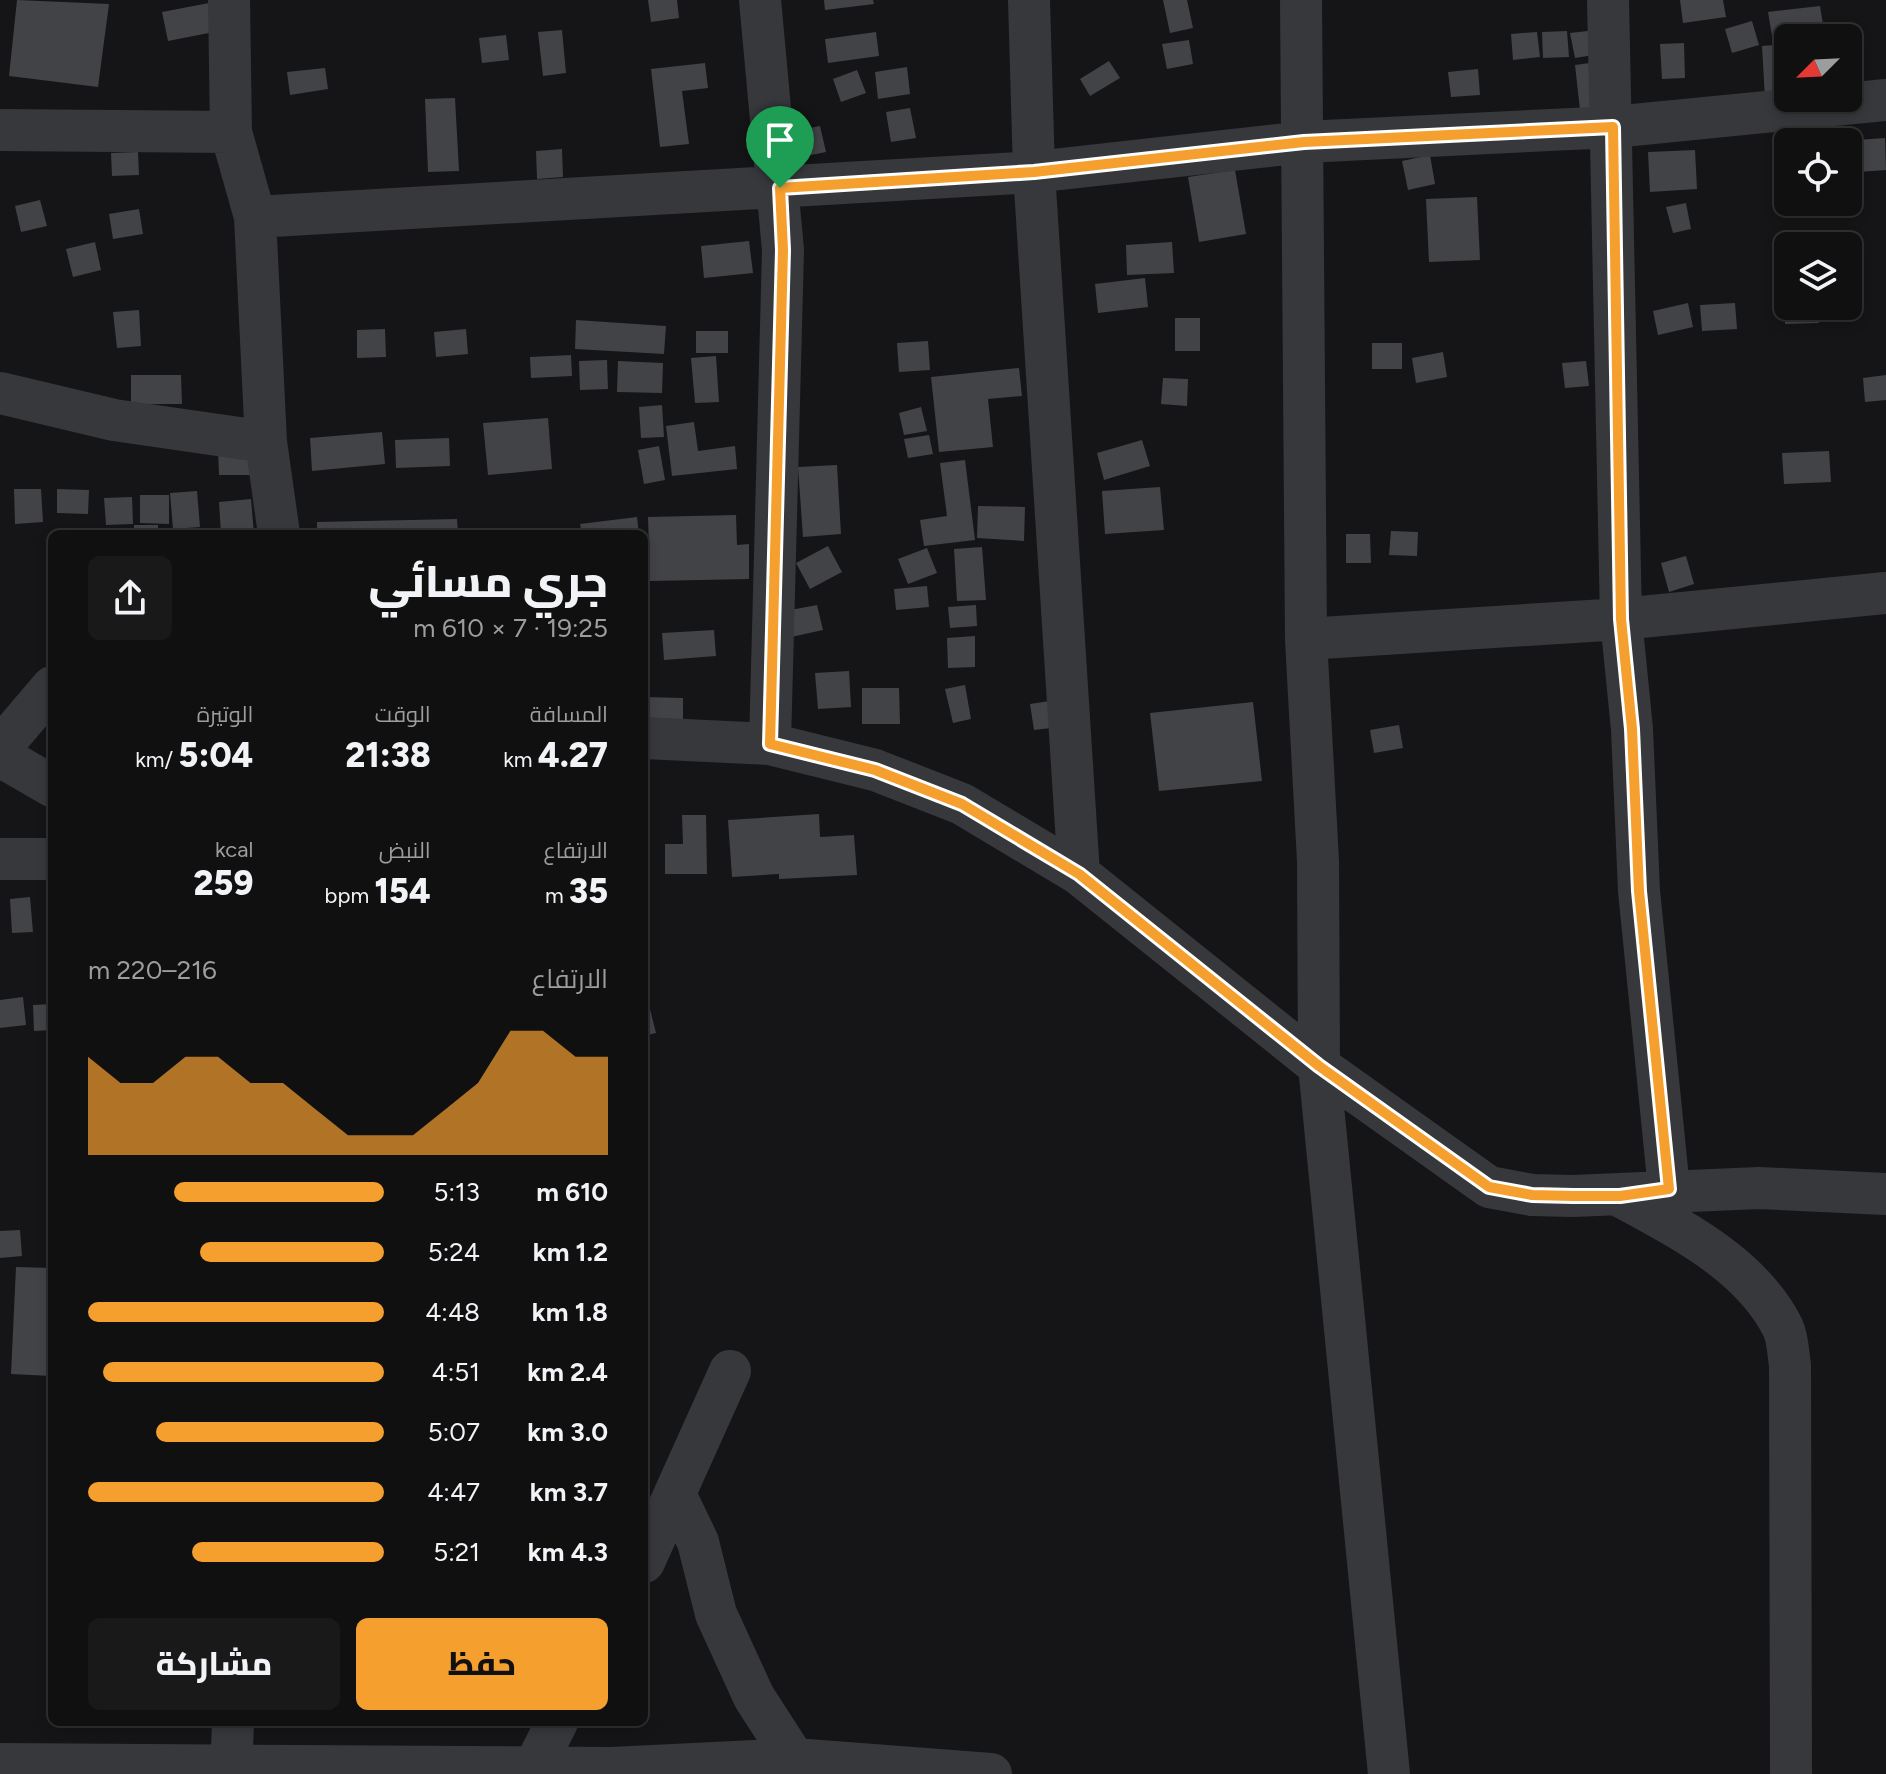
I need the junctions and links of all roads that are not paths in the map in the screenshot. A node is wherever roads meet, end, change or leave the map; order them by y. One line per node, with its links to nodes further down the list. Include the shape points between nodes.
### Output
1 (229, 0): 9 (street)
2 (760, 0): 12 (street)
3 (1029, 0): 11 (street)
4 (1301, 0): 10 (street)
5 (1608, 0): 7 (street)
6 (1886, 100): 7 (street)
7 (1613, 127): 10 (street); 18 (street)
8 (0, 130): 9 (street)
9 (231, 132): 13 (street)
10 (1304, 142): 11 (street); 19 (street)
11 (1034, 172): 12 (street); 28 (street)
12 (780, 188): 13 (street); 22 (street, via 783,266)
13 (255, 217): 15 (street)
14 (0, 393): 15 (street, via 114,420)
15 (266, 442): 16 (street)
16 (278, 530)
17 (1886, 593): 18 (street)
18 (1621, 619): 19 (street); 30 (street, via 1639,891)
19 (1306, 639): 29 (street, via 1318,861)
20 (48, 692): 23 (street)
21 (648, 738): 22 (street)
22 (770, 744): 28 (street, via 875,770 962,804)
23 (0, 748)
24 (0, 756): 25 (street)
25 (48, 784)
26 (0, 859): 27 (street)
27 (48, 859)
28 (1079, 874): 29 (street)
29 (1319, 1066): 32 (street, via 1489,1187 1532,1195); 43 (street)
30 (1669, 1189): 31 (street); 32 (street)
31 (1886, 1194)
32 (1620, 1196): 44 (street, via 1695,1237 1762,1294 1784,1331 1790,1365)
33 (730, 1371): 34 (street)
34 (676, 1496): 35 (street); 38 (street, via 698,1542 716,1614 754,1697)
35 (648, 1554)
36 (233, 1726): 40 (street)
37 (555, 1726): 41 (street)
38 (794, 1759): 41 (street); 42 (street)
39 (0, 1764): 40 (street)
40 (231, 1769): 41 (street)
41 (531, 1771)
42 (991, 1774)
43 (1389, 1774)
44 (1791, 1774)

